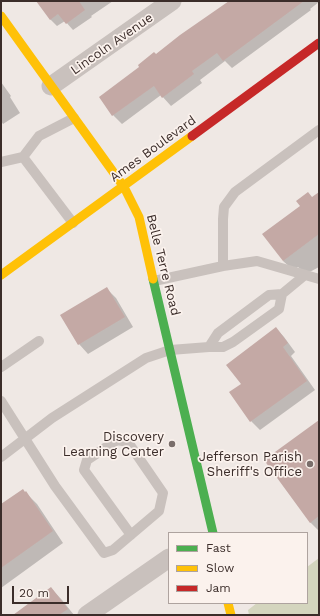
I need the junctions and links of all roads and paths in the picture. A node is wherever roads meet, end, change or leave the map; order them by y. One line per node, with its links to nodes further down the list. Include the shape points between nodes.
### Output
1 (172, 1): 4 (street, Lincoln Avenue)
2 (1, 16): 4 (street, Belle Terre Road)
3 (319, 43): 9 (street, Ames Boulevard)
4 (51, 86): 5 (street, Belle Terre Road)
5 (74, 118): 7 (lane, via 39,136); 9 (street, Belle Terre Road)
6 (319, 130): 11 (lane, via 235,192 224,207)
7 (23, 157): 8 (lane); 10 (lane)
8 (1, 162)
9 (124, 187): 10 (street, Ames Boulevard); 15 (street, Belle Terre Road, via 139,217)
10 (72, 223): 12 (street, Ames Boulevard)
11 (223, 266): 13 (lane, via 257,261); 15 (lane)
12 (1, 275)
13 (305, 275): 14 (lane); 16 (lane)
14 (319, 279)
15 (154, 281): 19 (street, Belle Terre Road)
16 (282, 294): 18 (lane, via 269,295 218,333); 18 (lane, via 279,309 233,342 223,347)
17 (39, 341): 20 (lane)
18 (209, 347): 19 (lane)
19 (170, 350): 22 (lane, via 146,358 52,418); 24 (street, Belle Terre Road)
20 (1, 367)
21 (1, 401): 22 (lane)
22 (24, 440): 23 (lane); 25 (lane, via 104,553 113,550)
23 (1, 457)
24 (210, 531)
25 (131, 535): 25 (lane, via 84,470 87,460 117,440 128,442 163,493 159,512)
26 (168, 559): 28 (street)
27 (228, 604): 29 (street)
28 (87, 615)
29 (231, 615)

